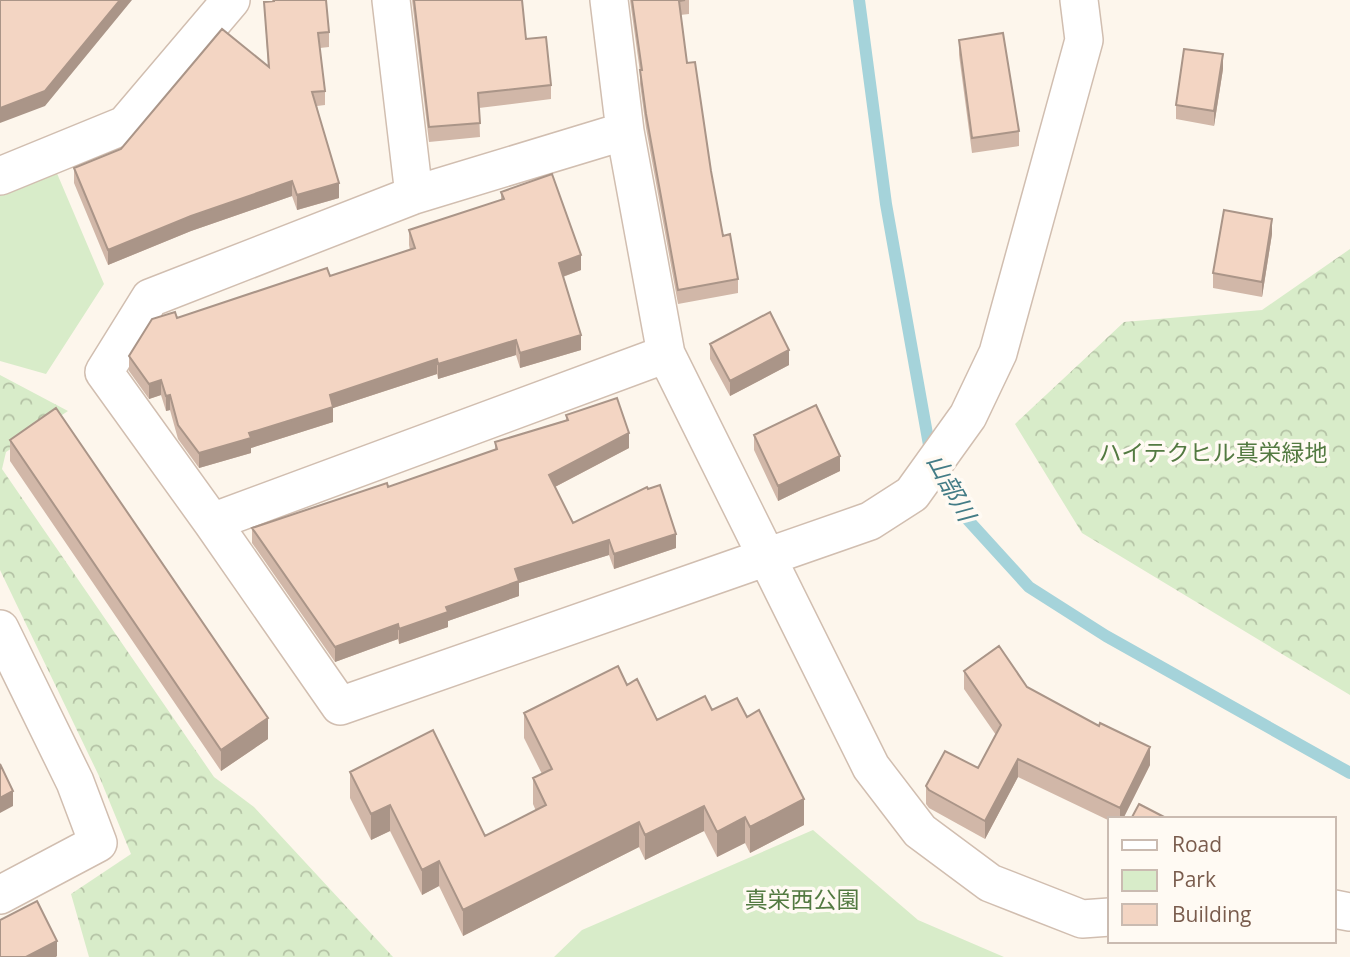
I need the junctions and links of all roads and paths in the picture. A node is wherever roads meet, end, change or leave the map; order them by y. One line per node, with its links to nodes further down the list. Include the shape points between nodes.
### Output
1 (232, 0): 6 (street, via 125,125)
2 (391, 0): 7 (street)
3 (609, 0): 5 (street)
4 (1079, 0): 10 (street, via 1084,40 998,353 968,416 912,494 870,521)
5 (625, 131): 7 (street); 8 (street)
6 (0, 176)
7 (414, 195): 9 (street, via 150,298 104,372)
8 (666, 354): 9 (street); 10 (street)
9 (212, 522): 10 (street, via 340,706)
10 (766, 556): 13 (street, via 872,767 920,831 989,883 1082,919)
11 (0, 629): 12 (street, via 75,782 98,843)
12 (0, 895)
13 (1108, 918)

